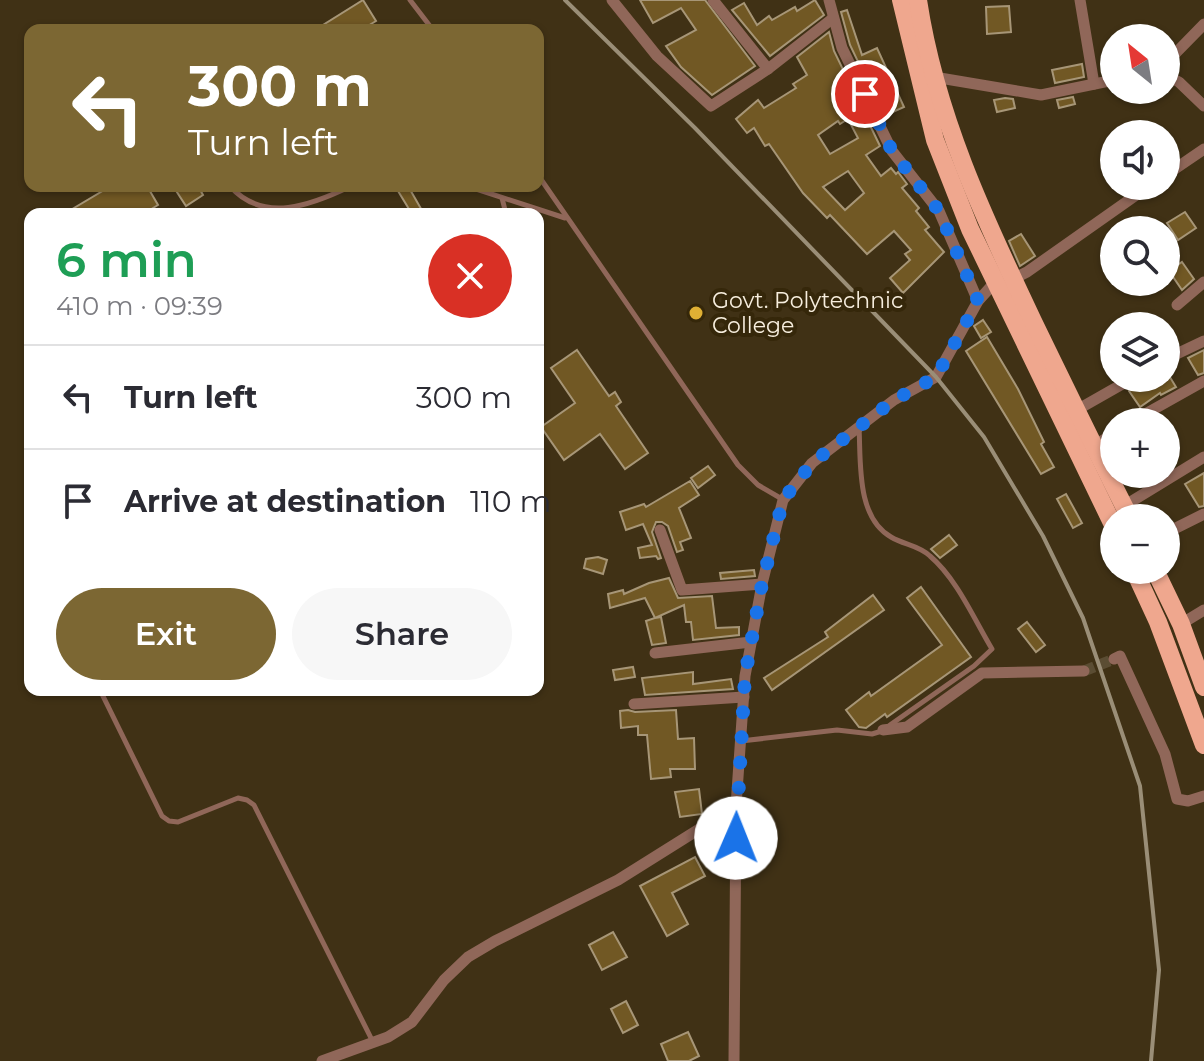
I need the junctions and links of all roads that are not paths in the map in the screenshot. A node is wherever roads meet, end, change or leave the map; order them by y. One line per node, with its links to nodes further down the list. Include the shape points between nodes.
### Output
1 (410, 0): 9 (lane)
2 (612, 0): 12 (street, via 657,56 711,106)
3 (713, 0): 12 (street)
4 (829, 0): 8 (street)
5 (901, 0): 32 (highway, via 935,140 970,229)
6 (918, 0): 13 (highway)
7 (1080, 0): 16 (street)
8 (832, 19): 12 (street); 34 (street, via 892,151 939,211)
9 (428, 24)
10 (1204, 24): 11 (street)
11 (1180, 49)
12 (768, 69)
13 (934, 77): 16 (street, via 1041,95); 32 (highway)
14 (1100, 83): 16 (street)
15 (1180, 83): 17 (street)
16 (1094, 84)
17 (1204, 106)
18 (1204, 149): 19 (street)
19 (1180, 165)
20 (544, 184): 31 (lane)
21 (235, 192): 26 (lane)
22 (336, 192): 27 (lane)
23 (486, 192): 24 (lane)
24 (502, 197): 28 (lane); 29 (lane)
25 (1129, 200): 32 (street, via 1027,272)
26 (264, 208)
27 (297, 208)
28 (505, 208)
29 (534, 208)
30 (544, 211): 31 (lane)
31 (567, 219): 46 (lane, via 738,465)
32 (1004, 280): 34 (street); 41 (highway); 47 (highway)
33 (1204, 282): 35 (street)
34 (978, 301): 42 (street, via 936,377)
35 (1177, 305)
36 (1204, 341): 37 (street)
37 (1180, 352)
38 (1204, 381): 40 (street)
39 (1108, 392): 41 (street)
40 (1156, 408)
41 (1075, 411): 44 (highway)
42 (859, 426): 46 (street, via 812,463); 66 (lane, via 861,482 876,523 890,537 931,556 992,649)
43 (1100, 442): 44 (street)
44 (1094, 446): 48 (highway)
45 (1204, 457): 49 (street)
46 (783, 500): 53 (street)
47 (1104, 504)
48 (1123, 504)
49 (1138, 504)
50 (1204, 514): 51 (street)
51 (1180, 526)
52 (660, 530): 53 (street, via 682,590)
53 (762, 584): 58 (street)
54 (1140, 584): 68 (highway)
55 (1162, 584): 57 (highway)
56 (1204, 610): 57 (street)
57 (1181, 624): 62 (highway)
58 (751, 642): 59 (street); 64 (street)
59 (655, 653)
60 (1114, 659): 69 (street, via 1120,656 1165,754 1177,799)
61 (1084, 671): 66 (street, via 982,673 907,727)
62 (1204, 687)
63 (103, 696): 71 (lane, via 162,816 178,822 238,798 254,805)
64 (744, 697): 65 (street); 67 (street)
65 (634, 704)
66 (883, 730): 67 (lane)
67 (740, 741): 70 (street)
68 (1204, 745)
69 (1204, 796)
70 (736, 806): 71 (street, via 618,880 468,957 412,1022); 73 (street)
71 (373, 1042): 72 (street)
72 (322, 1061)
73 (734, 1061)

